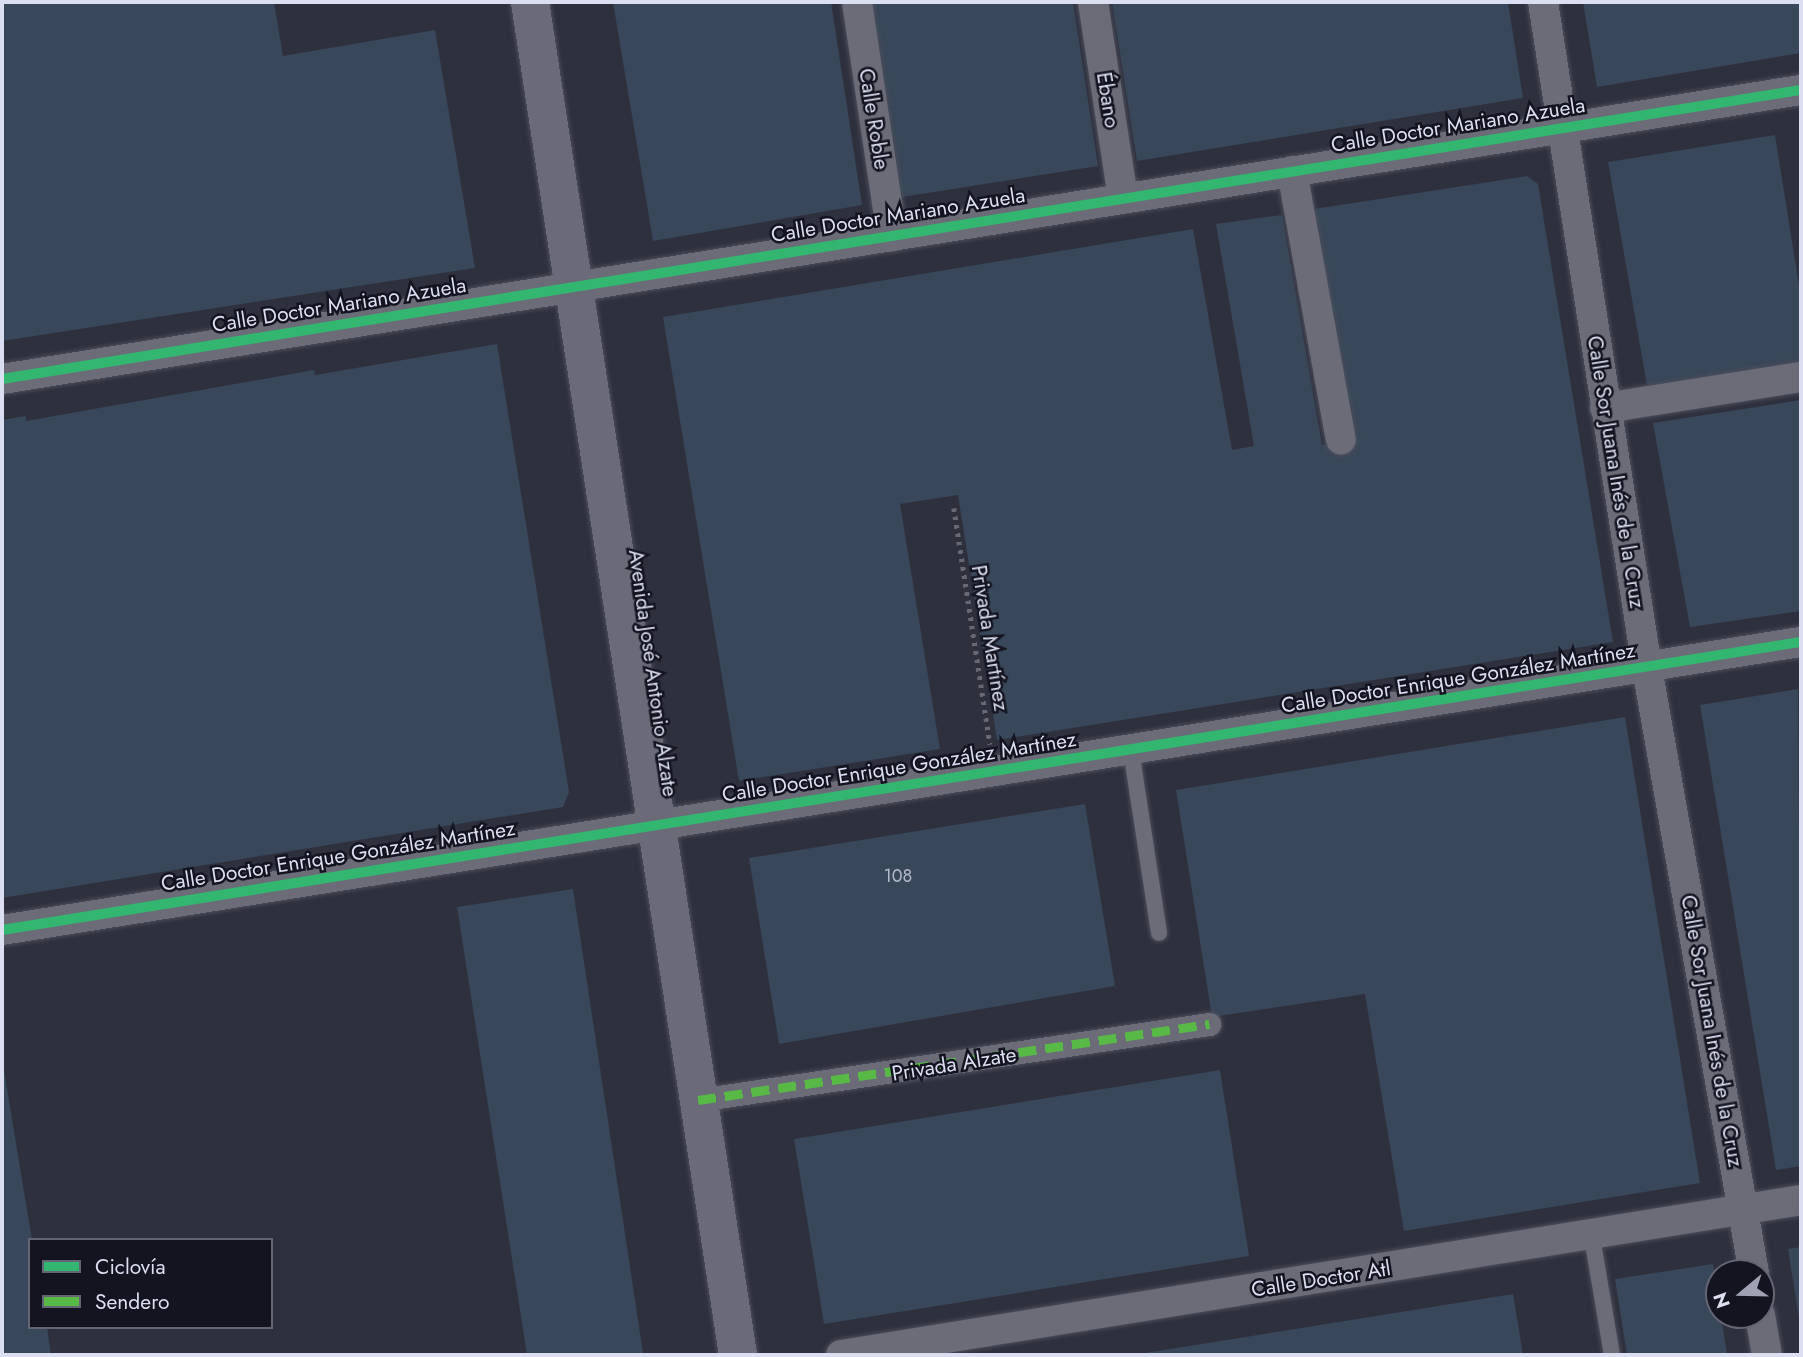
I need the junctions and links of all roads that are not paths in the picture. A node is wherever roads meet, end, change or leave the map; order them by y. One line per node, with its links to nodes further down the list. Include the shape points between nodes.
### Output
1 (530, 2): 10 (main road, Avenida José Antonio Alzate)
2 (857, 2): 9 (street, Calle Roble)
3 (1093, 2): 8 (street, Ébano)
4 (1542, 2): 6 (street, Calle Sor Juana Inés de la Cruz)
5 (1801, 89): 6 (street, Calle Doctor Mariano Azuela)
6 (1562, 128): 7 (street, Calle Doctor Mariano Azuela); 13 (street, Calle Sor Juana Inés de la Cruz)
7 (1292, 171): 8 (street, Calle Doctor Mariano Azuela); 14 (street)
8 (1124, 198): 9 (street, Calle Doctor Mariano Azuela)
9 (892, 236): 10 (street, Calle Doctor Mariano Azuela)
10 (577, 286): 12 (street, Calle Doctor Mariano Azuela); 18 (main road, Avenida José Antonio Alzate)
11 (1801, 377): 13 (street)
12 (2, 379)
13 (1605, 408): 16 (street, Calle Sor Juana Inés de la Cruz)
14 (1340, 440)
15 (1801, 642): 16 (street, Calle Doctor Enrique González Martínez)
16 (1647, 668): 17 (street, Calle Doctor Enrique González Martínez); 24 (street, Calle Sor Juana Inés de la Cruz)
17 (1131, 750): 18 (street, Calle Doctor Enrique González Martínez); 20 (lane)
18 (656, 824): 19 (street, Calle Doctor Enrique González Martínez); 22 (main road, Avenida José Antonio Alzate)
19 (2, 930)
20 (1159, 933)
21 (1209, 1024): 22 (street, Privada Alzate)
22 (698, 1100): 28 (main road, Avenida José Antonio Alzate)
23 (1801, 1200): 24 (street, Calle Doctor Atl)
24 (1743, 1210): 25 (street, Calle Doctor Atl); 26 (street, Calle Sor Juana Inés de la Cruz)
25 (1592, 1237): 29 (street, Calle Doctor Atl); 30 (lane)
26 (1752, 1259)
27 (1762, 1329): 31 (street)
28 (738, 1355)
29 (841, 1355)
30 (1612, 1355)
31 (1767, 1355)

